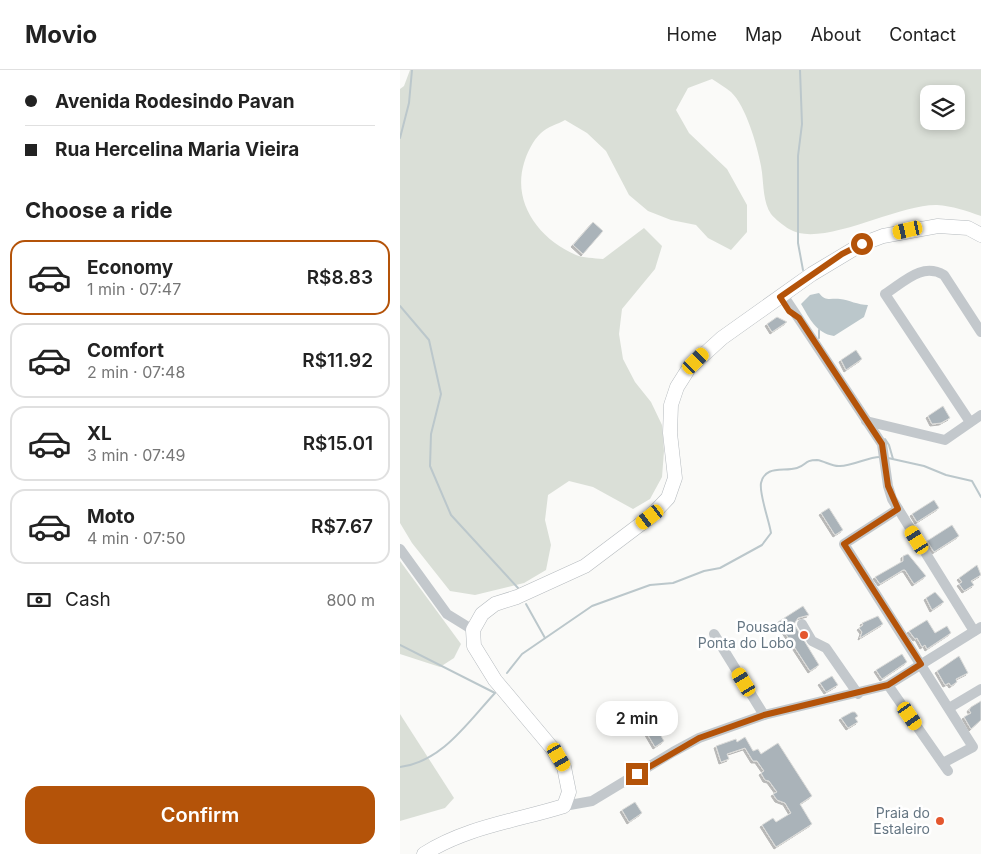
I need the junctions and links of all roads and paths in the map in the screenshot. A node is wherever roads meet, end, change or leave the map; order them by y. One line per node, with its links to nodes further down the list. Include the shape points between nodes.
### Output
1 (981, 235): 2 (main road, via 968,228 938,226 883,236 842,254)
2 (782, 296): 5 (street); 11 (main road, via 704,353 677,387 669,417 675,478 668,498 650,517 585,566 517,598 495,604 482,614)
3 (981, 332): 6 (street, via 944,275 936,270 920,272 886,294)
4 (981, 415): 6 (street)
5 (866, 421): 6 (street, via 944,440); 7 (street, via 884,451 888,486)
6 (970, 422)
7 (898, 509): 10 (street); 13 (street, via 844,544)
8 (400, 549): 11 (street, via 447,614)
9 (802, 624): 16 (street, via 812,641 826,648)
10 (977, 629): 13 (street)
11 (473, 630): 19 (main road, via 474,646 495,680 564,767 569,792)
12 (714, 634): 18 (street)
13 (921, 664): 14 (street); 17 (street)
14 (888, 685): 16 (street); 17 (street, via 946,767 973,747)
15 (981, 689): 17 (street)
16 (858, 694): 18 (street)
17 (948, 708)
18 (764, 715): 19 (street, via 682,747 592,801)
19 (564, 806): 20 (main road, via 466,833)
20 (424, 854)

